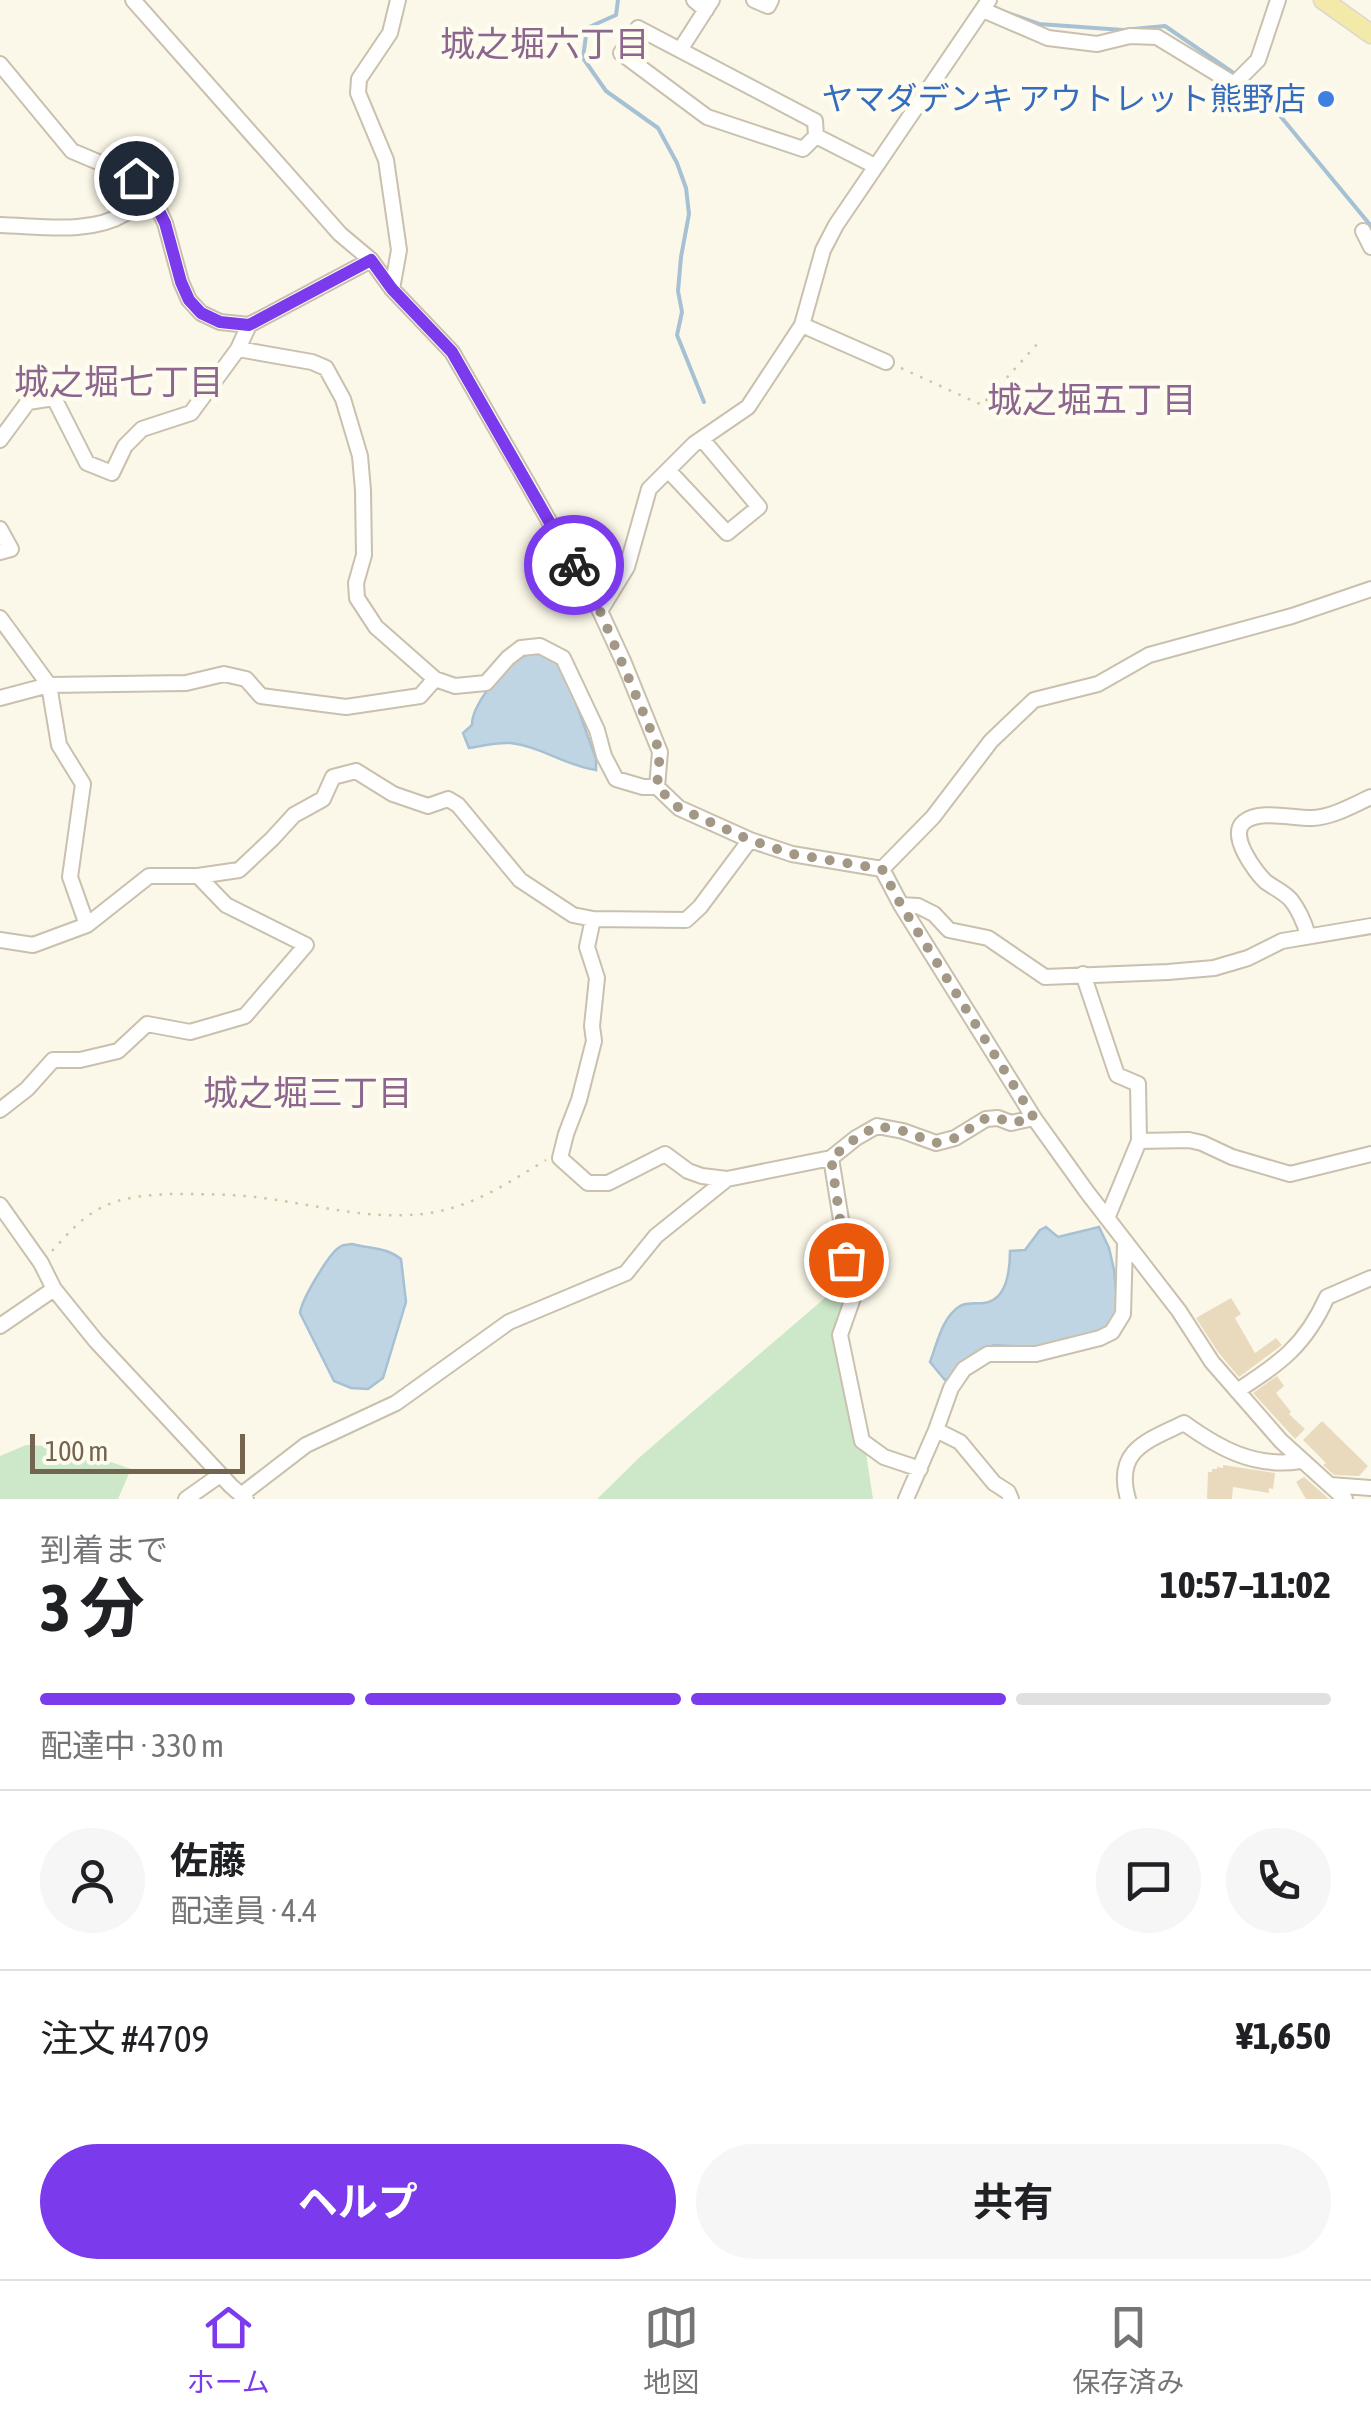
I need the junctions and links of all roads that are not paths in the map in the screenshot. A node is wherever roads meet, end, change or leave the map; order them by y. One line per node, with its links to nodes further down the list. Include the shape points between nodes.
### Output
1 (132, 0): 18 (street, via 340,234)
2 (398, 0): 19 (street, via 390,33 359,79 358,93 386,160 399,250)
3 (754, 0): 4 (street, via 768,6)
4 (772, 0)
5 (1278, 0): 8 (street, via 1258,60 1234,84 1157,37 1097,44 1048,38)
6 (1323, 0): 9 (main road)
7 (704, 3): 10 (street)
8 (986, 5): 13 (street)
9 (1371, 34)
10 (680, 50): 12 (street, via 815,121); 12 (street, via 638,28 622,53 708,117 802,149)
11 (0, 64): 14 (street, via 72,151 136,178)
12 (816, 136): 13 (street)
13 (875, 166): 21 (street, via 823,250)
14 (150, 193): 15 (street, via 103,222); 20 (street, via 189,300 220,322)
15 (0, 225)
16 (1363, 231): 17 (street)
17 (1371, 247)
18 (371, 260): 19 (street); 20 (street)
19 (392, 289): 30 (street, via 452,352)
20 (249, 325): 22 (street)
21 (802, 325): 23 (street); 24 (street, via 748,408)
22 (238, 349): 25 (street, via 191,413 142,429 112,474 87,463 54,398 28,402); 32 (street, via 326,368 360,456 364,554 357,598 376,627)
23 (886, 362)
24 (702, 439): 26 (street); 26 (street, via 759,506 727,533)
25 (0, 440)
26 (668, 470): 30 (street, via 649,488 627,567)
27 (0, 530): 28 (street, via 11,550)
28 (0, 552)
29 (1371, 590): 38 (street, via 1149,656 1098,684 1034,700)
30 (600, 611): 35 (street, via 660,752)
31 (0, 618): 33 (street)
32 (435, 680): 33 (street, via 420,696 346,707 261,696 246,679 224,674 186,684); 35 (street, via 486,683 521,648 540,646 563,658 616,779)
33 (49, 684): 34 (street); 42 (street, via 59,745 83,784 70,878)
34 (0, 698)
35 (657, 787): 37 (street, via 679,808)
36 (1371, 797): 44 (street, via 1326,816 1252,818 1240,828 1238,838 1255,870 1290,899)
37 (750, 840): 38 (street); 41 (street, via 686,920)
38 (882, 869): 40 (street)
39 (198, 876): 41 (street, via 238,870 294,815 324,800 333,777 356,771 428,806 448,799 458,805 520,880 574,915); 42 (street, via 149,876); 47 (street, via 226,905 306,945 245,1016 190,1032 147,1024 118,1051 53,1060)
40 (901, 905): 46 (street, via 934,914 949,930 988,938 1045,977); 48 (street)
41 (593, 919): 52 (street, via 588,947 597,978 594,1041 560,1158 594,1185 666,1154 688,1171)
42 (87, 925): 45 (street, via 32,945)
43 (1371, 926): 44 (street)
44 (1308, 935): 46 (street, via 1214,968)
45 (0, 940)
46 (1083, 974): 49 (street, via 1118,1075 1138,1084)
47 (0, 1110)
48 (1034, 1118): 51 (street, via 986,1118 936,1143 877,1126); 54 (street)
49 (1139, 1141): 50 (street, via 1189,1140 1290,1174); 54 (street)
50 (1371, 1154)
51 (831, 1158): 52 (street); 62 (street, via 854,1295 840,1334 862,1441 884,1458)
52 (728, 1180): 66 (street, via 656,1236 626,1273 508,1322 396,1403 306,1446)
53 (0, 1205): 57 (street)
54 (1108, 1216): 55 (street)
55 (1125, 1243): 59 (street); 60 (street, via 1123,1314 1112,1332 1036,1354 998,1352 978,1359 951,1388)
56 (1371, 1278): 59 (street, via 1327,1297 1295,1349)
57 (54, 1289): 58 (street); 63 (street)
58 (0, 1326)
59 (1237, 1391): 61 (street)
60 (936, 1430): 62 (street); 69 (street, via 960,1442)
61 (1300, 1461): 64 (street); 70 (street, via 1282,1464 1232,1453 1184,1423 1129,1457 1123,1480)
62 (920, 1469): 68 (street)
63 (220, 1475): 66 (street); 67 (street)
64 (1330, 1485): 65 (street); 71 (street)
65 (1371, 1488)
66 (244, 1497)
67 (186, 1499)
68 (906, 1499)
69 (1011, 1499)
70 (1128, 1499)
71 (1344, 1499)

